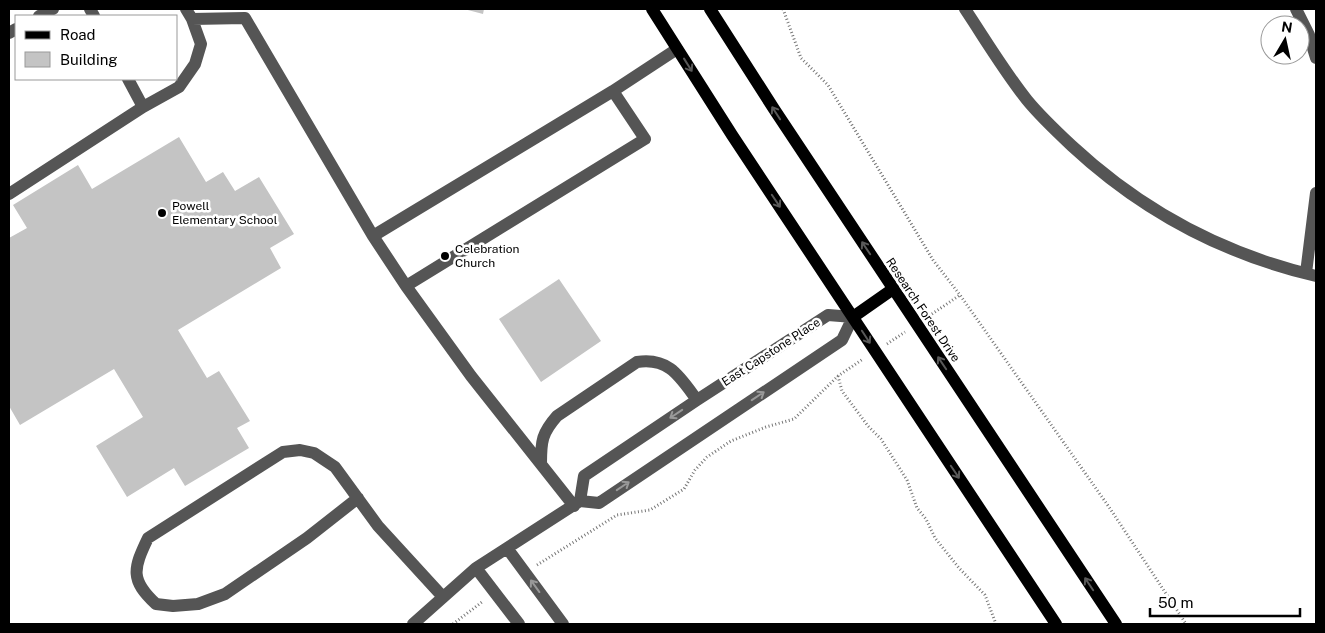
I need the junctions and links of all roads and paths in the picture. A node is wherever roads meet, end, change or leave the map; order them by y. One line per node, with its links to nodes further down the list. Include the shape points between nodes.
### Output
1 (53, 9): 8 (street)
2 (652, 9): 9 (main road)
3 (710, 9): 19 (main road, Research Forest Drive, one-way to 3)
4 (783, 9): 20 (path, via 801,58 828,85 933,260)
5 (965, 9): 17 (street, via 1027,100 1085,158 1132,196 1211,240 1256,259)
6 (1296, 9): 10 (street)
7 (189, 14): 13 (street, via 201,44 195,64 180,87); 16 (street, via 245,18)
8 (41, 15)
9 (678, 49): 12 (street); 21 (main road, one-way to 21)
10 (1316, 58)
11 (129, 80): 13 (street)
12 (613, 91): 16 (street); 18 (street, via 645,139)
13 (144, 108): 15 (street)
14 (1316, 193): 17 (street)
15 (9, 194)
16 (373, 236): 18 (street)
17 (1311, 275)
18 (406, 286): 26 (street, via 471,376)
19 (893, 289): 21 (main road); 22 (main road, Research Forest Drive)
20 (960, 295): 22 (path); 41 (path, via 1109,507)
21 (853, 317): 23 (main road, one-way to 23); 25 (street, East Capstone Place, via 828,315); 28 (street, one-way to 21, via 599,502 842,340)
22 (917, 325): 23 (path); 40 (main road, Research Forest Drive, one-way to 22)
23 (875, 351): 24 (path); 39 (main road, one-way to 39)
24 (838, 376): 31 (path, via 794,419 731,441 707,457 684,490 650,510 617,516); 38 (path, via 842,391 881,438 907,480 917,508 935,538 985,595)
25 (697, 400): 26 (street, via 681,378 666,365 638,362 557,416 542,438); 28 (street, East Capstone Place, one-way to 28, via 584,476)
26 (541, 463): 28 (street)
27 (358, 498): 27 (street, via 335,467 314,453 300,450 283,452 148,538 135,573 141,588 156,604 198,604 225,594 307,538); 33 (street, via 378,526)
28 (577, 504): 29 (street)
29 (507, 548): 30 (street); 31 (street)
30 (476, 568): 32 (street); 33 (street)
31 (525, 573): 37 (street, one-way to 31)
32 (495, 593): 35 (path); 36 (street)
33 (443, 597): 34 (street)
34 (413, 624)
35 (453, 624)
36 (519, 624)
37 (563, 624)
38 (996, 624)
39 (1056, 624)
40 (1116, 624)
41 (1186, 624)

